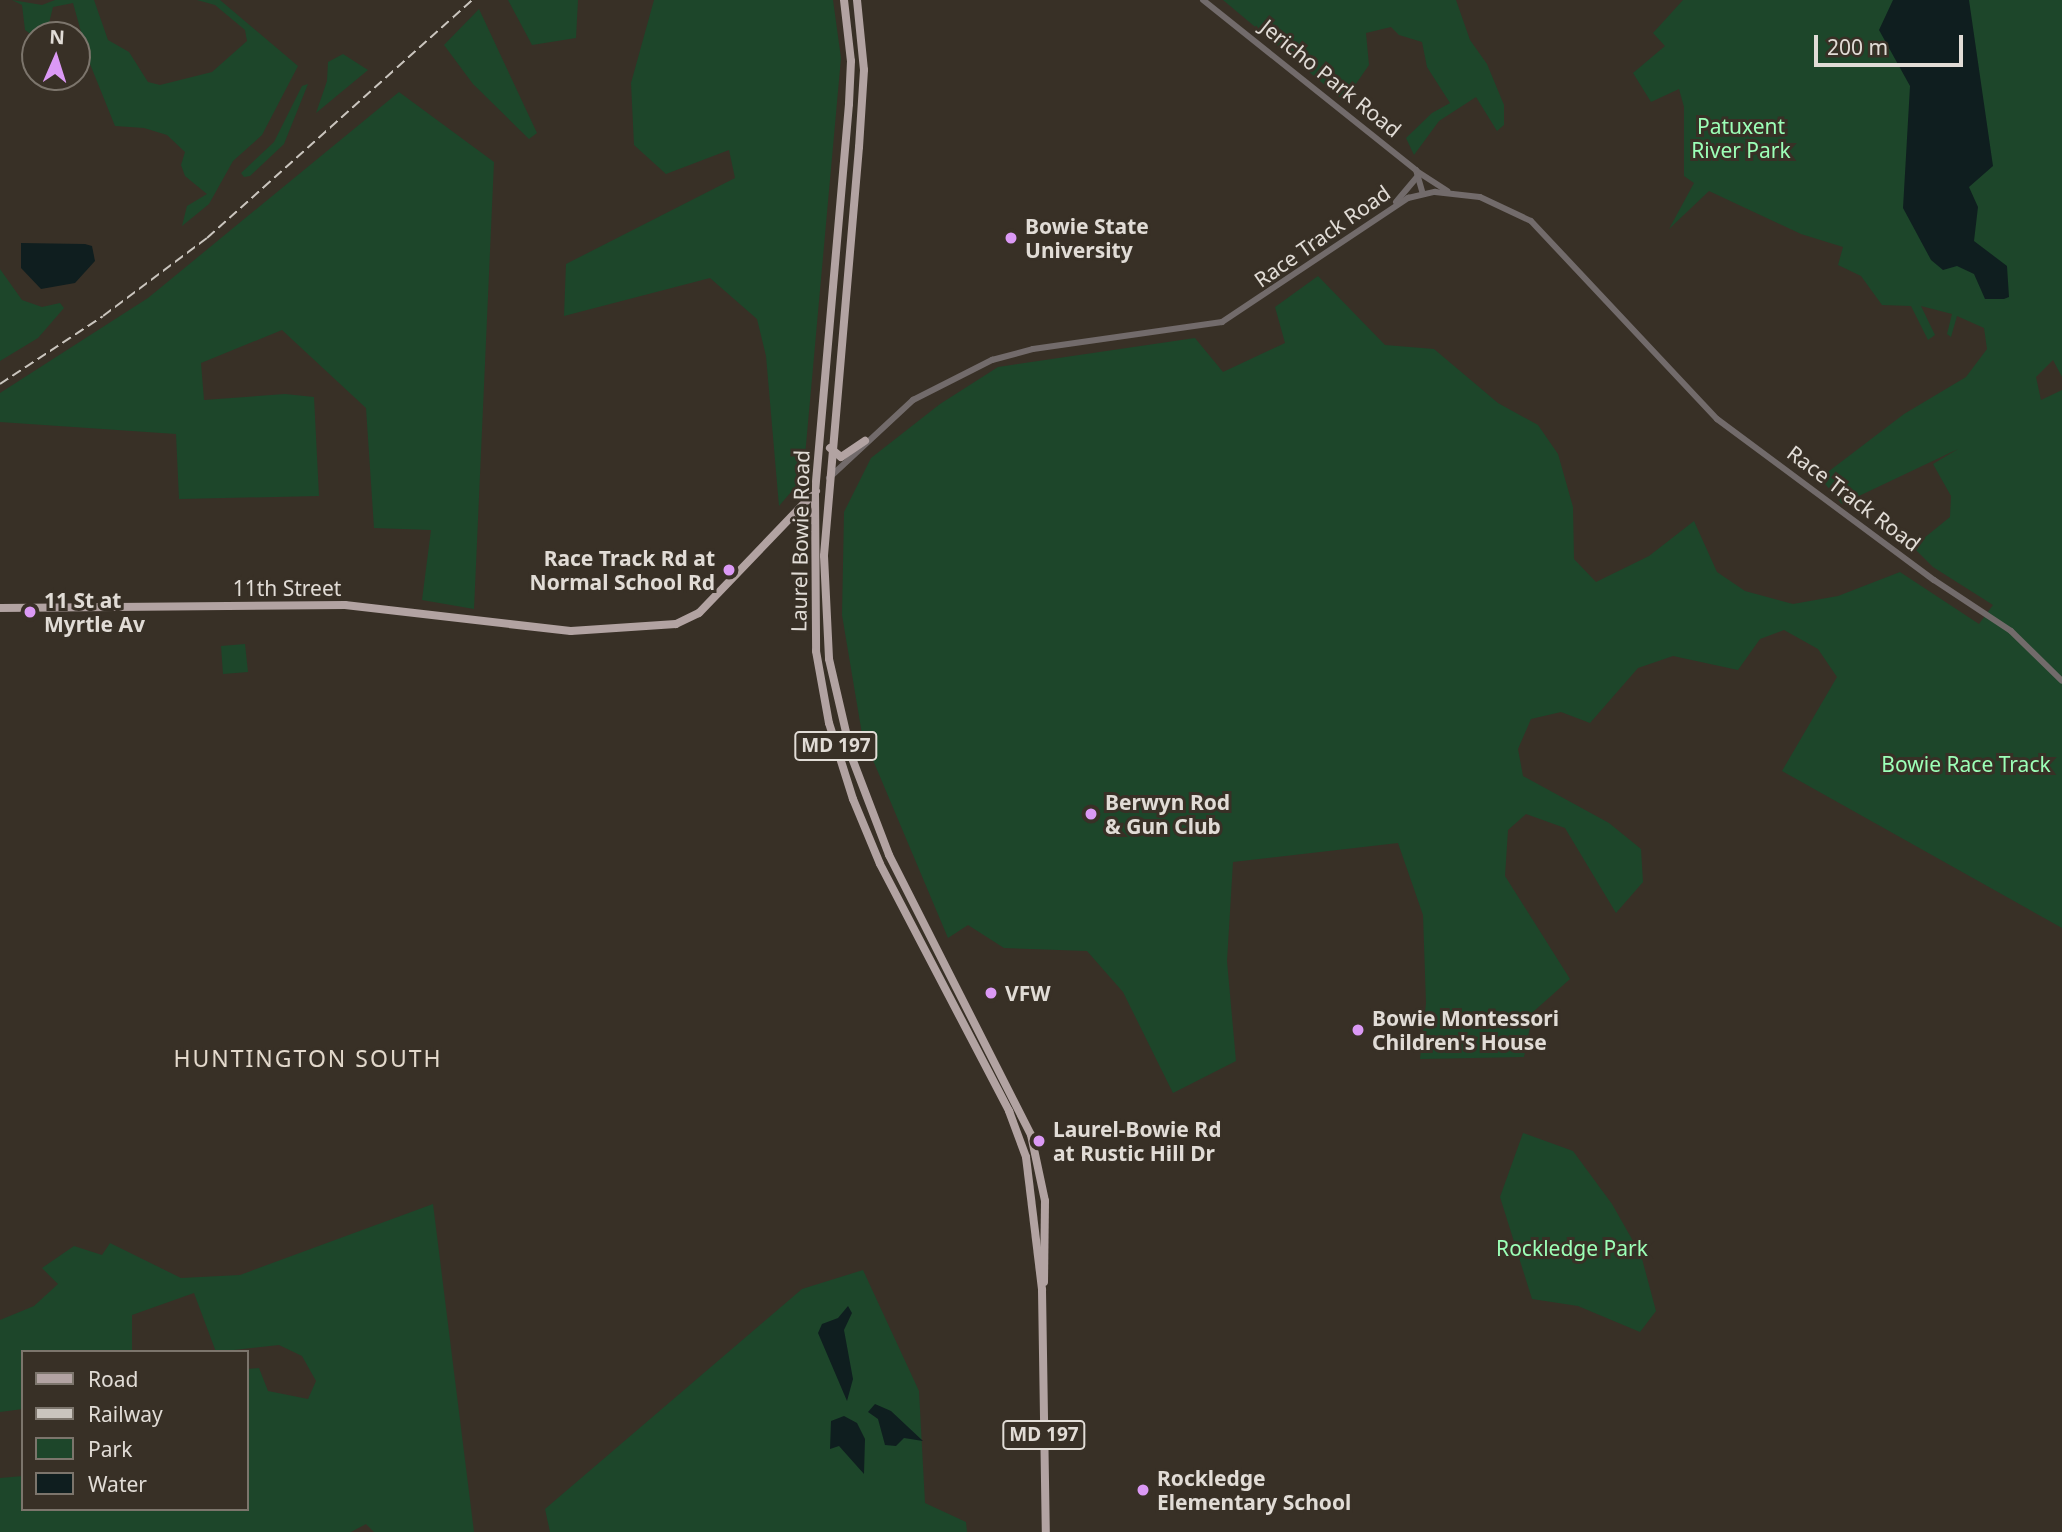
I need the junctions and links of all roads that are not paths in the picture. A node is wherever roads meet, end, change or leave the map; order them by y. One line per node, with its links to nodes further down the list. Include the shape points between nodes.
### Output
1 (844, 0): 11 (main road, Laurel Bowie Road / MD 197, via 851,61 849,104)
2 (857, 0): 9 (main road, Laurel Bowie Road / MD 197, via 863,70 859,147)
3 (1203, 0): 4 (street, Jericho Park Road)
4 (1417, 172): 5 (street); 6 (street, Jericho Park Road); 7 (street)
5 (1423, 194): 6 (street, Race Track Road); 7 (street, Race Track Road)
6 (1455, 194): 16 (street, Race Track Road, via 1488,200 1524,215 1709,412 1909,562 2011,631)
7 (1389, 211): 8 (street, Race Track Road, via 1232,318 992,360 936,385)
8 (865, 441): 9 (main road, via 841,457); 10 (street, Race Track Road)
9 (830, 448): 10 (main road, Laurel Bowie Road / MD 197)
10 (828, 480): 11 (main road, Race Track Road); 17 (main road, Laurel Bowie Road / MD 197, via 825,620 844,727 889,855 1031,1135 1047,1225)
11 (816, 492): 12 (main road, Race Track Road); 13 (main road, Laurel Bowie Road / MD 197)
12 (792, 517): 13 (main road, via 807,515); 15 (main road, Race Track Road, via 692,618 661,626)
13 (814, 521): 17 (main road, Laurel Bowie Road / MD 197, via 816,651 840,762 880,864 1015,1124 1034,1189)
14 (0, 608): 15 (main road, 11th Street, via 356,606)
15 (571, 631)
16 (2062, 681)
17 (1042, 1290): 18 (main road, Laurel Bowie Road / MD 197)
18 (1046, 1532)

